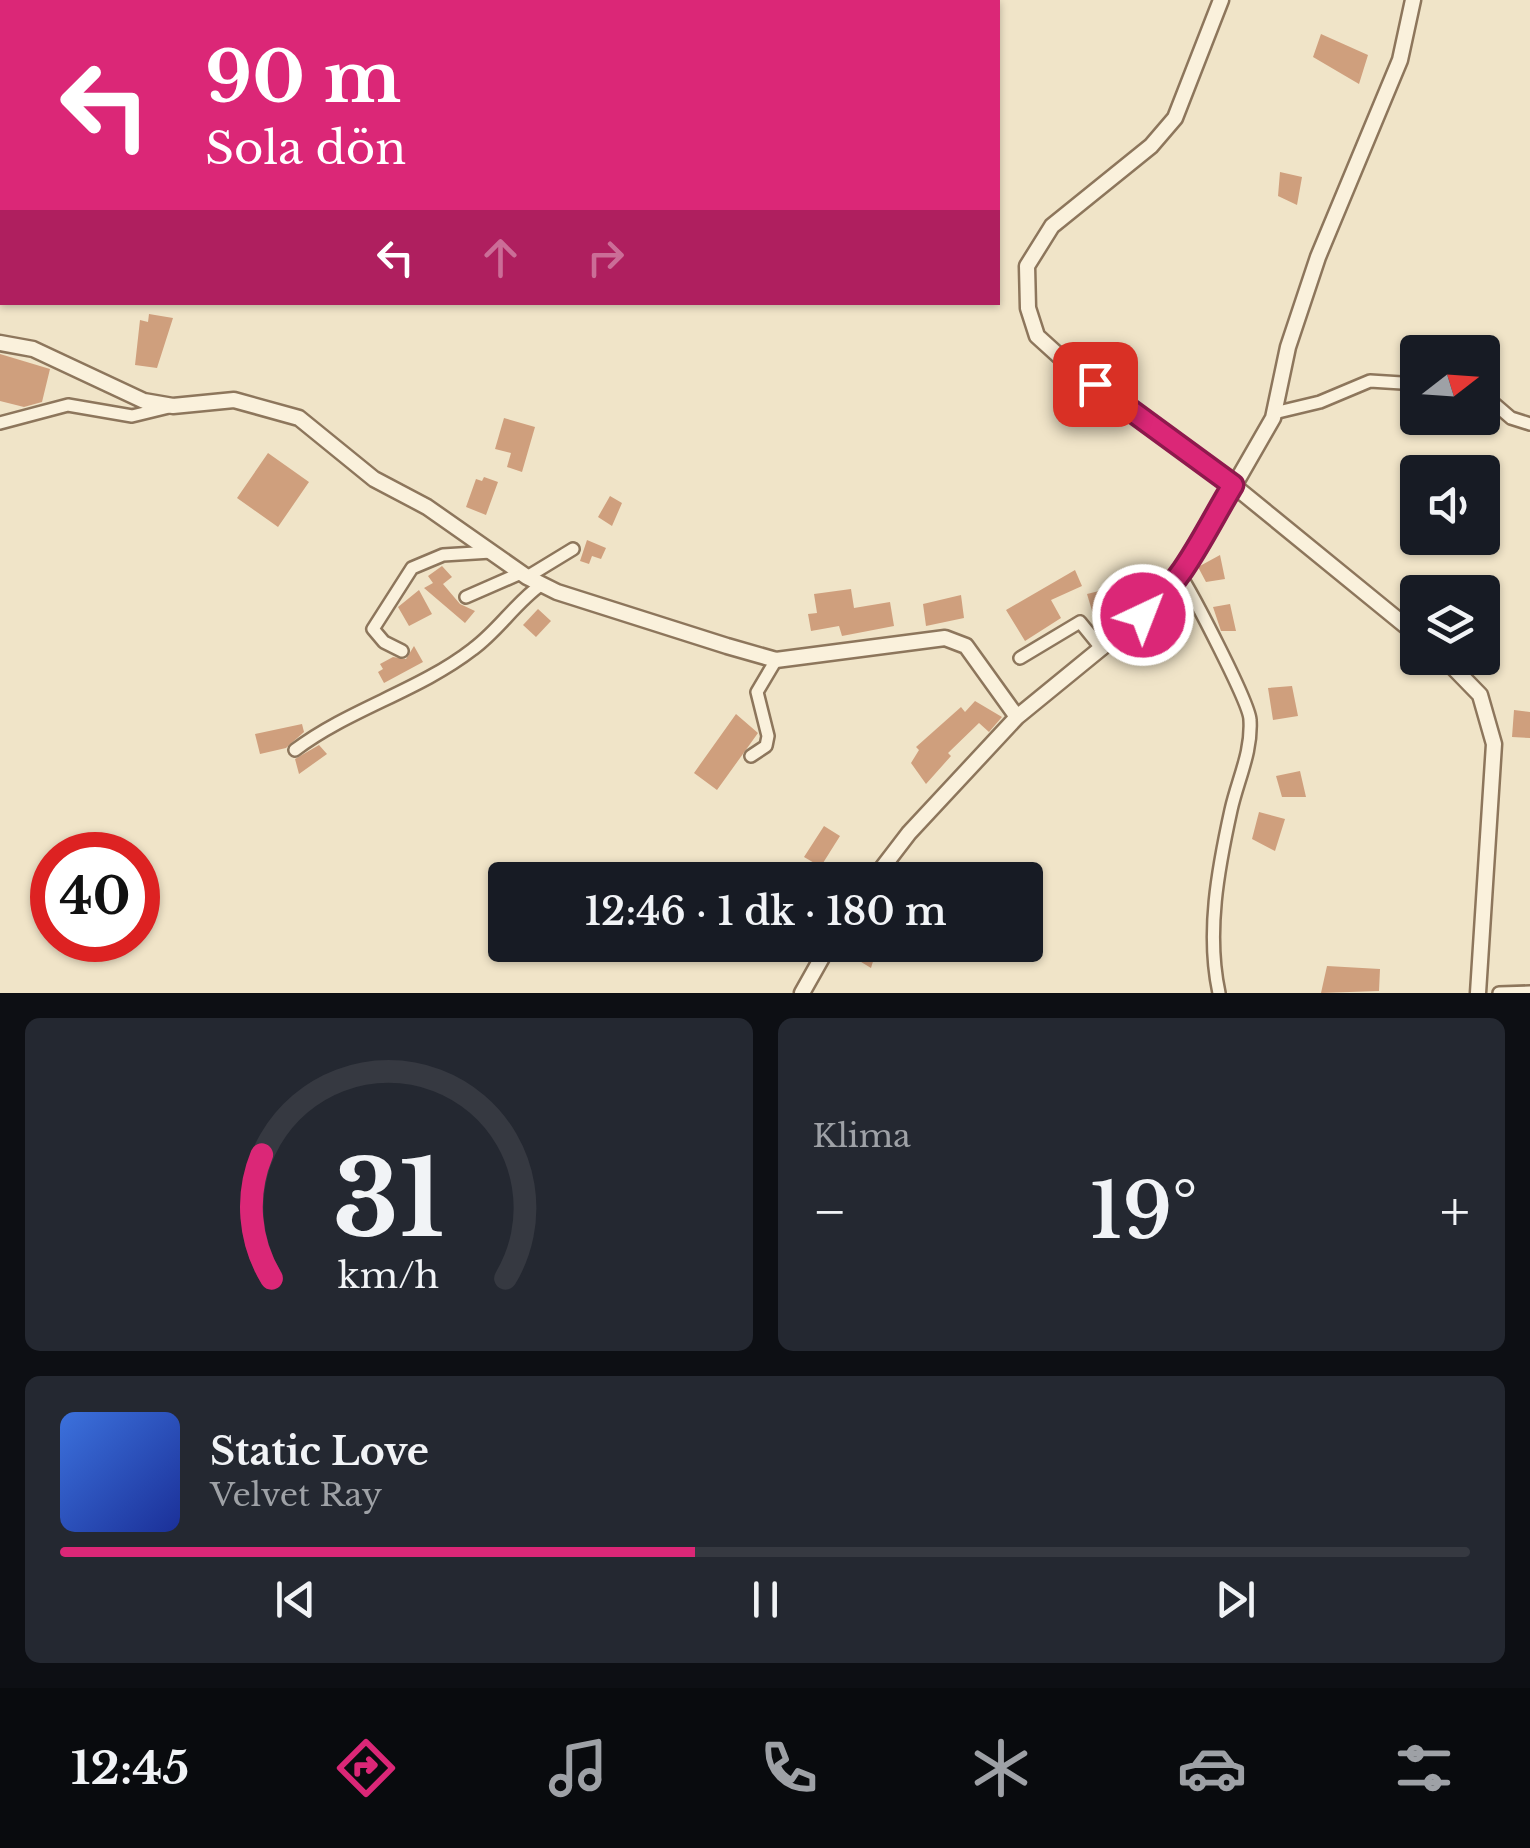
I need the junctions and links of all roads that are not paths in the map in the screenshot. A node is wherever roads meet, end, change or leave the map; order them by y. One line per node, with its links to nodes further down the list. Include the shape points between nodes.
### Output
1 (1220, 0): 10 (street, via 1175,118 1151,146 1052,226 1027,266 1028,308 1037,336 1068,365)
2 (1413, 0): 7 (street, via 1400,60 1312,275)
3 (0, 344): 5 (street, via 33,349 144,401)
4 (1400, 383): 7 (street, via 1370,381)
5 (174, 406): 8 (street, via 132,416 68,405); 12 (street, via 234,400 299,418 374,480)
6 (1500, 408): 9 (street)
7 (1274, 413): 10 (street)
8 (0, 423)
9 (1530, 424)
10 (1233, 485): 14 (street); 17 (street)
11 (573, 549): 13 (street)
12 (491, 552): 13 (street); 19 (street, via 443,555 412,568 373,629)
13 (524, 575): 15 (street); 16 (street)
14 (1180, 575): 18 (street); 30 (street, via 1251,716 1213,911)
15 (542, 584): 21 (street); 24 (street, via 472,650)
16 (466, 597)
17 (1400, 621)
18 (1102, 649): 20 (street, via 1086,625 1073,623); 23 (street)
19 (402, 651)
20 (1020, 658)
21 (776, 660): 23 (street, via 945,638 966,646); 25 (street, via 758,692 766,746)
22 (1461, 675): 31 (street, via 1480,695 1494,744)
23 (1017, 718): 26 (street)
24 (295, 750)
25 (751, 756)
26 (887, 862)
27 (819, 962): 29 (street)
28 (1530, 992): 32 (street)
29 (802, 993)
30 (1219, 993)
31 (1478, 993)
32 (1499, 993)

